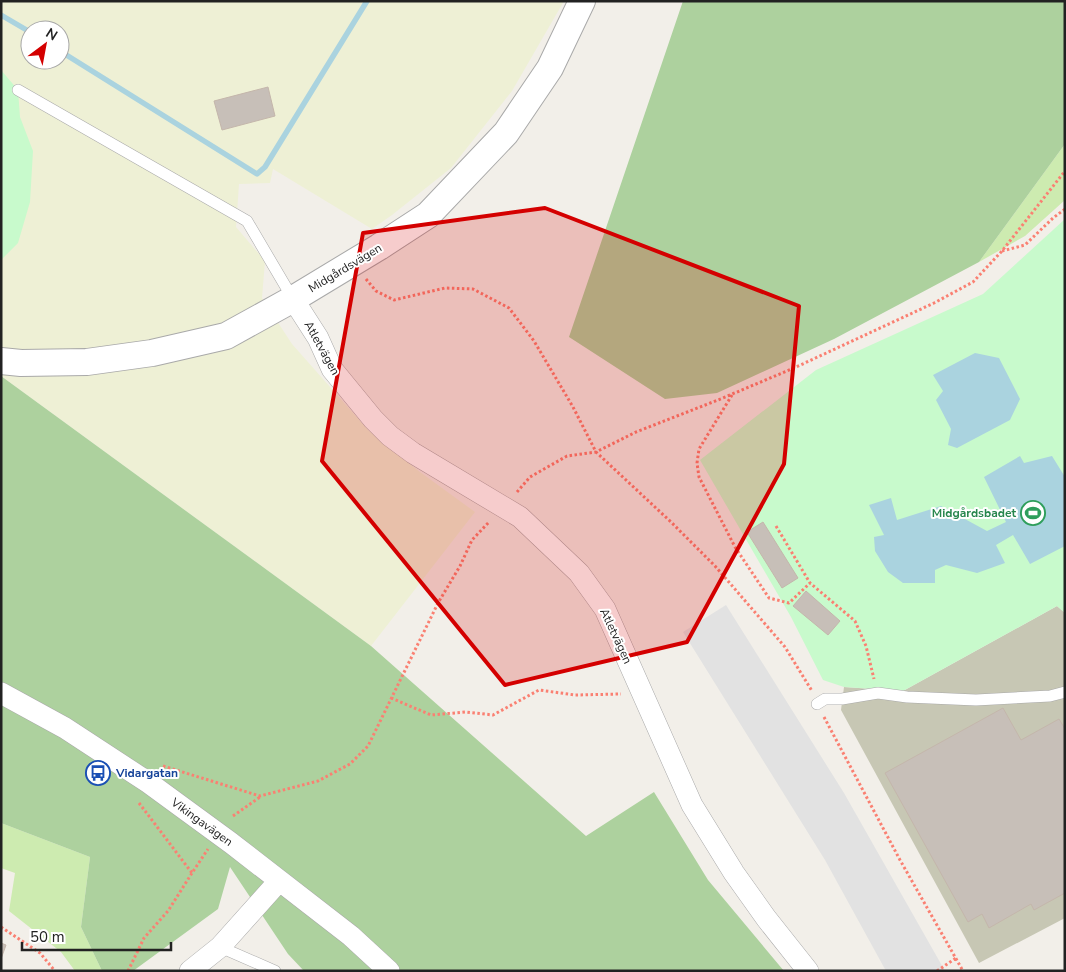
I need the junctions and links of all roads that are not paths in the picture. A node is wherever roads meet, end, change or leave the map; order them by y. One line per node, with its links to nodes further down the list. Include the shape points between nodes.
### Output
1 (582, 1): 3 (street, Midgårdsvägen, via 550,68 506,132 428,215)
2 (18, 90): 3 (lane, via 247,221)
3 (293, 299): 4 (street, Midgårdsvägen, via 226,336 152,353 87,362); 13 (street, Atletvägen, via 318,338 332,369 390,436 532,527 579,573 605,609 692,805 750,896)
4 (1, 361)
5 (1065, 692): 7 (lane, via 1050,696 976,700 878,694 825,699)
6 (1, 693): 8 (street, Vikingavägen, via 65,728 149,783)
7 (817, 704)
8 (279, 881): 9 (street); 12 (street, Vikingavägen, via 351,936)
9 (220, 947): 10 (street); 11 (lane)
10 (190, 971)
11 (275, 971)
12 (389, 971)
13 (808, 971)

